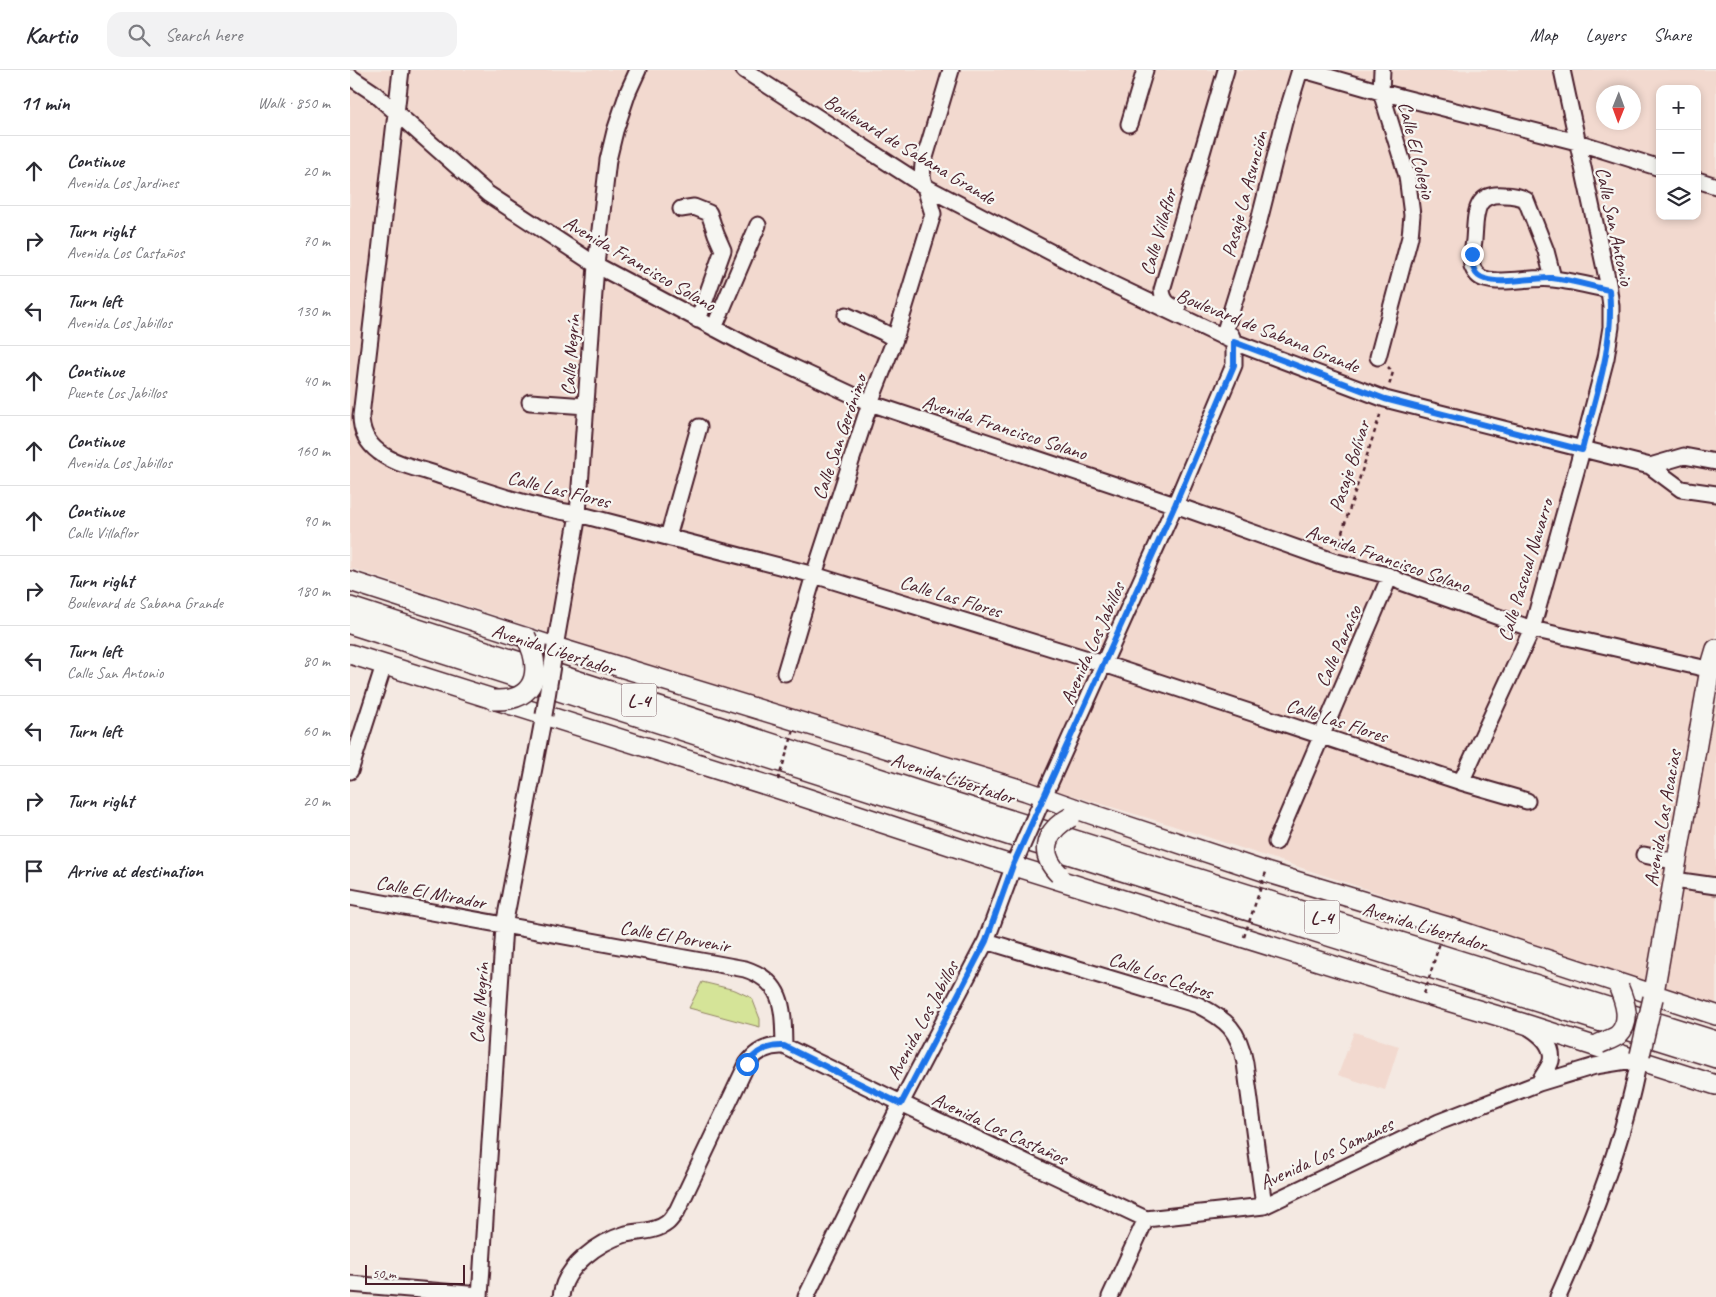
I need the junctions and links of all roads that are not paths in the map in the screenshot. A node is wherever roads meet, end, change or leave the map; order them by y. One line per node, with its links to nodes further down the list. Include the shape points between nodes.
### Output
1 (401, 70): 13 (street)
2 (638, 70): 22 (street, Calle Negrín, via 614,131)
3 (744, 70): 18 (street, Boulevard de Sabana Grande)
4 (951, 70): 18 (street, via 923,164)
5 (1145, 70): 14 (street)
6 (1226, 70): 28 (street, Calle Villaflor, via 1162,296 1170,306)
7 (1300, 70): 28 (street, Pasaje La Asunción)
8 (1304, 70): 12 (street)
9 (1382, 70): 12 (street, Calle El Colegio)
10 (1562, 70): 15 (street, Calle San Antonio)
11 (350, 76): 13 (street, Avenida Francisco Solano)
12 (1382, 92): 15 (street); 31 (street, Calle El Colegio, via 1407,176 1412,215 1410,237)
13 (395, 113): 22 (street, Avenida Francisco Solano, via 488,194); 41 (street, Calle Las Flores, via 361,416 364,436 380,453 398,462 512,500)
14 (1128, 124)
15 (1577, 142): 16 (street); 24 (street, Calle San Antonio)
16 (1656, 167)
17 (1701, 181): 19 (street)
18 (924, 186): 29 (street, Calle San Gerónimo, via 933,214); 30 (street, Boulevard de Sabana Grande, via 1110,284)
19 (1716, 186)
20 (681, 209): 26 (street, via 694,206 709,213 723,250)
21 (758, 225): 27 (street)
22 (596, 266): 26 (street, Avenida Francisco Solano); 34 (street, Calle Negrín)
23 (1553, 278): 23 (street, via 1504,281 1484,279 1476,274 1472,266 1476,217 1485,197 1493,194 1520,196 1526,200); 24 (street)
24 (1609, 290): 36 (street, Calle San Antonio, via 1611,327 1606,358)
25 (846, 315): 29 (street)
26 (698, 320): 27 (street, Avenida Francisco Solano)
27 (714, 328): 33 (street, Avenida Francisco Solano)
28 (1226, 328): 30 (street)
29 (895, 339): 33 (street, Calle San Gerónimo)
30 (1234, 342): 36 (street, Boulevard de Sabana Grande, via 1385,399); 40 (street, via 1234,365)
31 (1378, 356)
32 (530, 402): 34 (street)
33 (870, 403): 40 (street, Avenida Francisco Solano); 43 (street, Calle San Gerónimo)
34 (586, 406): 41 (street, Calle Negrín)
35 (699, 427): 42 (street)
36 (1582, 450): 38 (street, Boulevard de Sabana Grande); 48 (street, Calle Pascual Navarro)
37 (1716, 462): 38 (street, Boulevard de Sabana Grande, via 1684,456)
38 (1650, 466): 39 (street, Boulevard de Sabana Grande, via 1681,489)
39 (1716, 494)
40 (1175, 505): 44 (street, Avenida Francisco Solano, via 1333,561); 53 (street, Avenida Los Jabillos)
41 (578, 514): 42 (street, Calle Las Flores); 50 (street, Calle Negrín)
42 (668, 537): 43 (street, Calle Las Flores)
43 (814, 575): 53 (street, Calle Las Flores); 56 (street, Calle San Gerónimo)
44 (1390, 576): 48 (street, Avenida Francisco Solano); 59 (street, Calle Paraíso)
45 (350, 581): 49 (main road, Avenida Libertador / L-4)
46 (350, 607): 78 (main road, Avenida Libertador / L-4, via 928,794)
47 (350, 624): 82 (main road, Avenida Libertador / L-4)
48 (1532, 629): 55 (street, Avenida Francisco Solano); 61 (street, Calle Pascual Navarro)
49 (526, 637): 50 (main road, Avenida Libertador / L-4); 57 (main road, L-4, bridge, via 535,657 533,681 515,698)
50 (555, 647): 58 (street, Calle Negrín, bridge); 62 (main road, Avenida Libertador / L-4)
51 (1716, 650): 55 (main road, Avenida Las Acacias)
52 (350, 654): 54 (main road, L-4)
53 (1104, 664): 59 (street, Calle Las Flores); 62 (street, Avenida Los Jabillos)
54 (384, 665): 57 (main road, L-4); 60 (street)
55 (1713, 670): 68 (main road, Avenida Las Acacias)
56 (785, 673)
57 (494, 700): 58 (main road, L-4)
58 (544, 715): 67 (main road, L-4); 72 (street, Calle Negrín)
59 (1320, 736): 61 (street, Calle Las Flores); 65 (street, Calle Paraíso)
60 (350, 771)
61 (1461, 782): 63 (street, Calle Las Flores)
62 (1042, 801): 64 (main road, Avenida Libertador / L-4); 67 (street, Avenida Los Jabillos, bridge)
63 (1527, 801)
64 (1091, 814): 69 (main road, L-4, bridge, via 1071,817 1055,827 1048,841 1047,858 1051,866); 74 (main road, Avenida Libertador / L-4, via 1266,872 1445,926)
65 (1276, 842)
66 (1644, 856): 68 (street)
67 (1015, 861): 69 (main road, L-4); 73 (street, Avenida Los Jabillos)
68 (1676, 871): 70 (street); 75 (main road, Avenida Las Acacias)
69 (1066, 878): 77 (main road, L-4, via 1424,994)
70 (1716, 886)
71 (350, 898): 72 (street, Calle El Mirador)
72 (504, 926): 80 (street, Calle El Porvenir, via 756,972 774,988 780,1001); 89 (street, Calle Negrín)
73 (986, 941): 85 (street, Avenida Los Jabillos); 86 (street, Calle Los Cedros, via 1198,1005 1233,1028 1244,1056)
74 (1618, 985): 75 (main road, Avenida Libertador / L-4); 79 (main road, bridge, via 1626,1010 1624,1027 1619,1034)
75 (1654, 996): 76 (main road, Avenida Libertador / L-4); 81 (main road, Avenida Las Acacias, bridge)
76 (1716, 1015)
77 (1522, 1022): 79 (main road, L-4); 83 (street, via 1542,1036 1550,1048 1551,1060)
78 (1716, 1041)
79 (1596, 1045): 81 (main road, L-4)
80 (784, 1046): 85 (street, Avenida Los Castaños); 90 (street, via 767,1047 754,1054 747,1064 677,1211 667,1223 649,1231 626,1234 595,1250 569,1276)
81 (1639, 1057): 83 (street, Avenida Los Samanes); 84 (main road, L-4); 93 (street, via 1613,1157 1588,1230)
82 (1716, 1058)
83 (1539, 1083): 86 (street, Avenida Los Samanes, via 1439,1122)
84 (1716, 1085)
85 (901, 1104): 87 (street, Avenida Los Castaños); 91 (street, Avenida Los Jabillos)
86 (1264, 1206): 87 (street, Avenida Los Samanes)
87 (1146, 1219): 92 (street)
88 (350, 1284): 89 (street)
89 (480, 1296)
90 (561, 1297)
91 (806, 1297)
92 (1110, 1297)
93 (1558, 1297)

